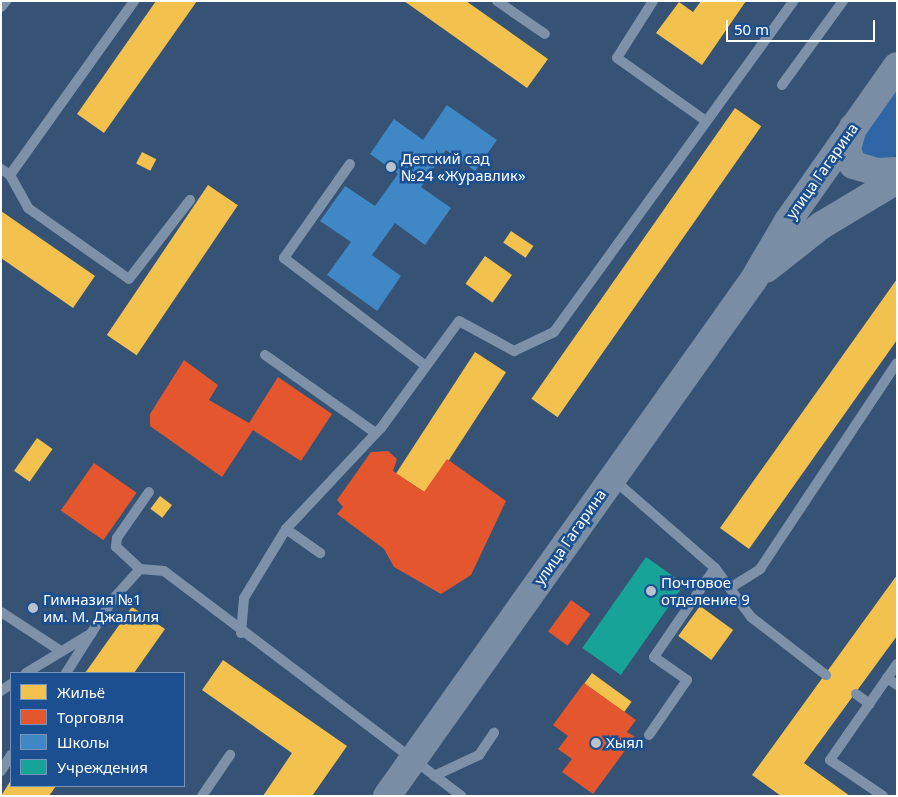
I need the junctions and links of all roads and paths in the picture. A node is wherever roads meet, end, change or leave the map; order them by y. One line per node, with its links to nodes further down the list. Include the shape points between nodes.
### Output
1 (6, 1): 7 (lane)
2 (134, 1): 16 (lane)
3 (497, 1): 8 (lane)
4 (653, 1): 11 (lane, via 617,58)
5 (794, 1): 11 (lane)
6 (843, 1): 10 (lane)
7 (1, 7)
8 (545, 34)
9 (897, 66): 12 (street, улица Гагарина)
10 (782, 85)
11 (706, 121): 22 (lane, via 554,332 514,351 459,321)
12 (853, 126): 15 (street, via 846,150 853,165 877,172); 19 (street, улица Гагарина)
13 (350, 164): 22 (lane, via 284,258)
14 (1, 169): 16 (lane)
15 (897, 171)
16 (10, 176): 18 (lane, via 28,208 129,279)
17 (897, 180): 19 (street, улица Гагарина, via 822,225)
18 (190, 200)
19 (754, 279): 24 (street, улица Гагарина)
20 (265, 355): 23 (lane)
21 (897, 363): 30 (lane, via 760,569)
22 (426, 366): 23 (lane)
23 (374, 432): 26 (lane)
24 (612, 478): 28 (lane); 47 (street, улица Гагарина)
25 (149, 492): 29 (lane, via 117,538 116,547)
26 (286, 529): 27 (lane); 33 (lane, via 244,598)
27 (320, 553)
28 (715, 568): 30 (lane); 44 (lane, via 654,657 687,680)
29 (140, 569): 32 (lane, via 113,599); 33 (lane, via 164,571)
30 (730, 588): 38 (lane, via 751,617)
31 (1, 612): 34 (lane)
32 (92, 633): 34 (lane); 37 (lane)
33 (241, 633): 47 (lane)
34 (59, 650): 36 (lane)
35 (897, 664): 39 (lane)
36 (27, 672)
37 (67, 672)
38 (826, 675)
39 (887, 678): 40 (lane); 42 (lane)
40 (897, 685)
41 (856, 694): 42 (lane)
42 (870, 704): 53 (lane, via 830,760)
43 (494, 733): 49 (lane, via 479,755)
44 (648, 735)
45 (230, 755): 50 (lane)
46 (10, 756): 48 (lane)
47 (413, 760): 49 (lane); 51 (street, улица Гагарина)
48 (1, 770)
49 (434, 776): 52 (lane)
50 (202, 796)
51 (387, 796)
52 (462, 796)
53 (883, 796)

